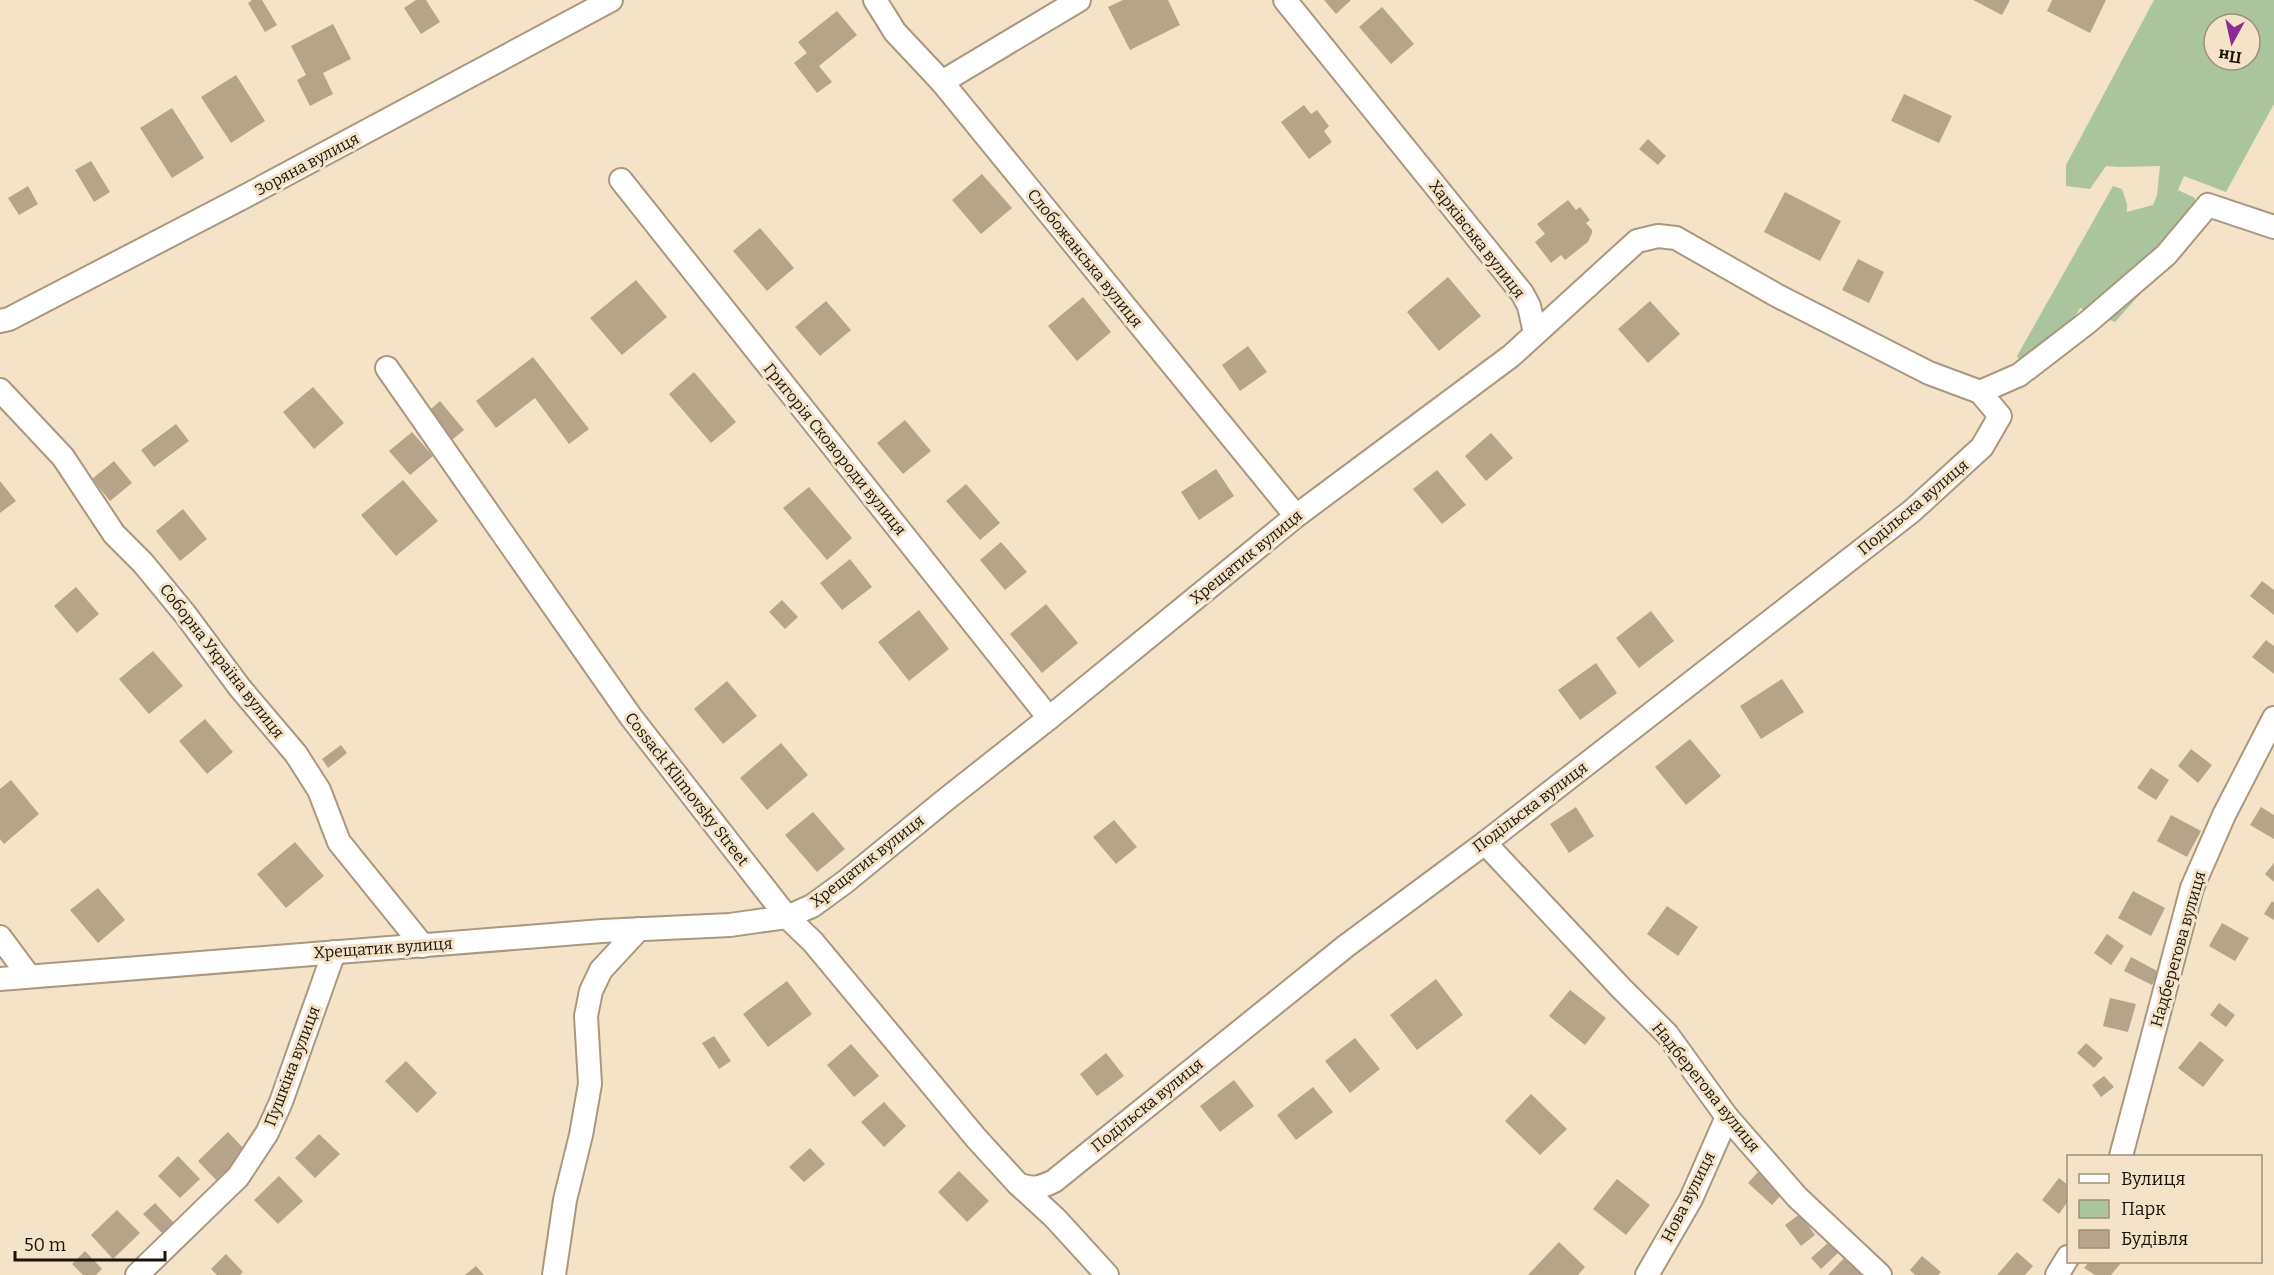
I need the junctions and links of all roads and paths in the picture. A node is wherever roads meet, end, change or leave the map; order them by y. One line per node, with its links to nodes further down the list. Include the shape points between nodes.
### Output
1 (611, 0): 8 (street, Зоряна вулиця, via 251,194)
2 (875, 0): 5 (street, Слобожанська вулиця, via 895,32)
3 (1079, 0): 5 (street)
4 (1285, 0): 9 (street, Харківська вулиця, via 1515,284 1529,306)
5 (942, 82): 13 (street, Слобожанська вулиця)
6 (621, 180): 14 (street, Григорія Сковороди вулиця)
7 (2274, 227): 12 (street, via 2208,205 2166,255 2088,322 2019,375)
8 (0, 321)
9 (1535, 333): 12 (street, via 1637,241 1658,236 1676,238 1776,296 1929,374); 13 (street, Хрещатик вулиця, via 1511,356)
10 (387, 368): 17 (street, Cossack Klimovsky Street, via 631,717)
11 (0, 390): 20 (street, Соборна Україна вулиця, via 63,457 114,534 178,605 296,754 319,790 339,842)
12 (1980, 392): 16 (street, Подільска вулиця, via 2000,416 1982,447 1912,511)
13 (1296, 516): 14 (street, Хрещатик вулиця)
14 (1049, 718): 17 (street, Хрещатик вулиця, via 845,882 812,906)
15 (2274, 718): 25 (street, Надберегова вулиця, via 2224,814 2193,888)
16 (1485, 843): 24 (street, Надберегова вулиця, via 1667,1034); 26 (street, Подільска вулиця, via 1346,946 1053,1181 1030,1189)
17 (787, 917): 18 (street, Хрещатик вулиця, via 730,925); 26 (street, Cossack Klimovsky Street, via 813,942)
18 (639, 929): 20 (street, Хрещатик вулиця); 29 (street, via 601,970 591,991 586,1016 590,1084 564,1200)
19 (0, 938): 22 (street)
20 (423, 946): 21 (street, Хрещатик вулиця)
21 (334, 952): 22 (street, Хрещатик вулиця); 28 (street, Пушкіна вулиця, via 267,1133 237,1177)
22 (28, 976): 23 (street, Хрещатик вулиця)
23 (0, 979)
24 (1727, 1117): 31 (street, Нова вулиця, via 1690,1199); 32 (street, Надберегова вулиця, via 1797,1197)
25 (2121, 1155)
26 (1018, 1184): 30 (street, via 1056,1218)
27 (2067, 1259): 33 (street)
28 (137, 1275)
29 (554, 1275)
30 (1107, 1275)
31 (1647, 1275)
32 (1880, 1275)
33 (2057, 1275)

